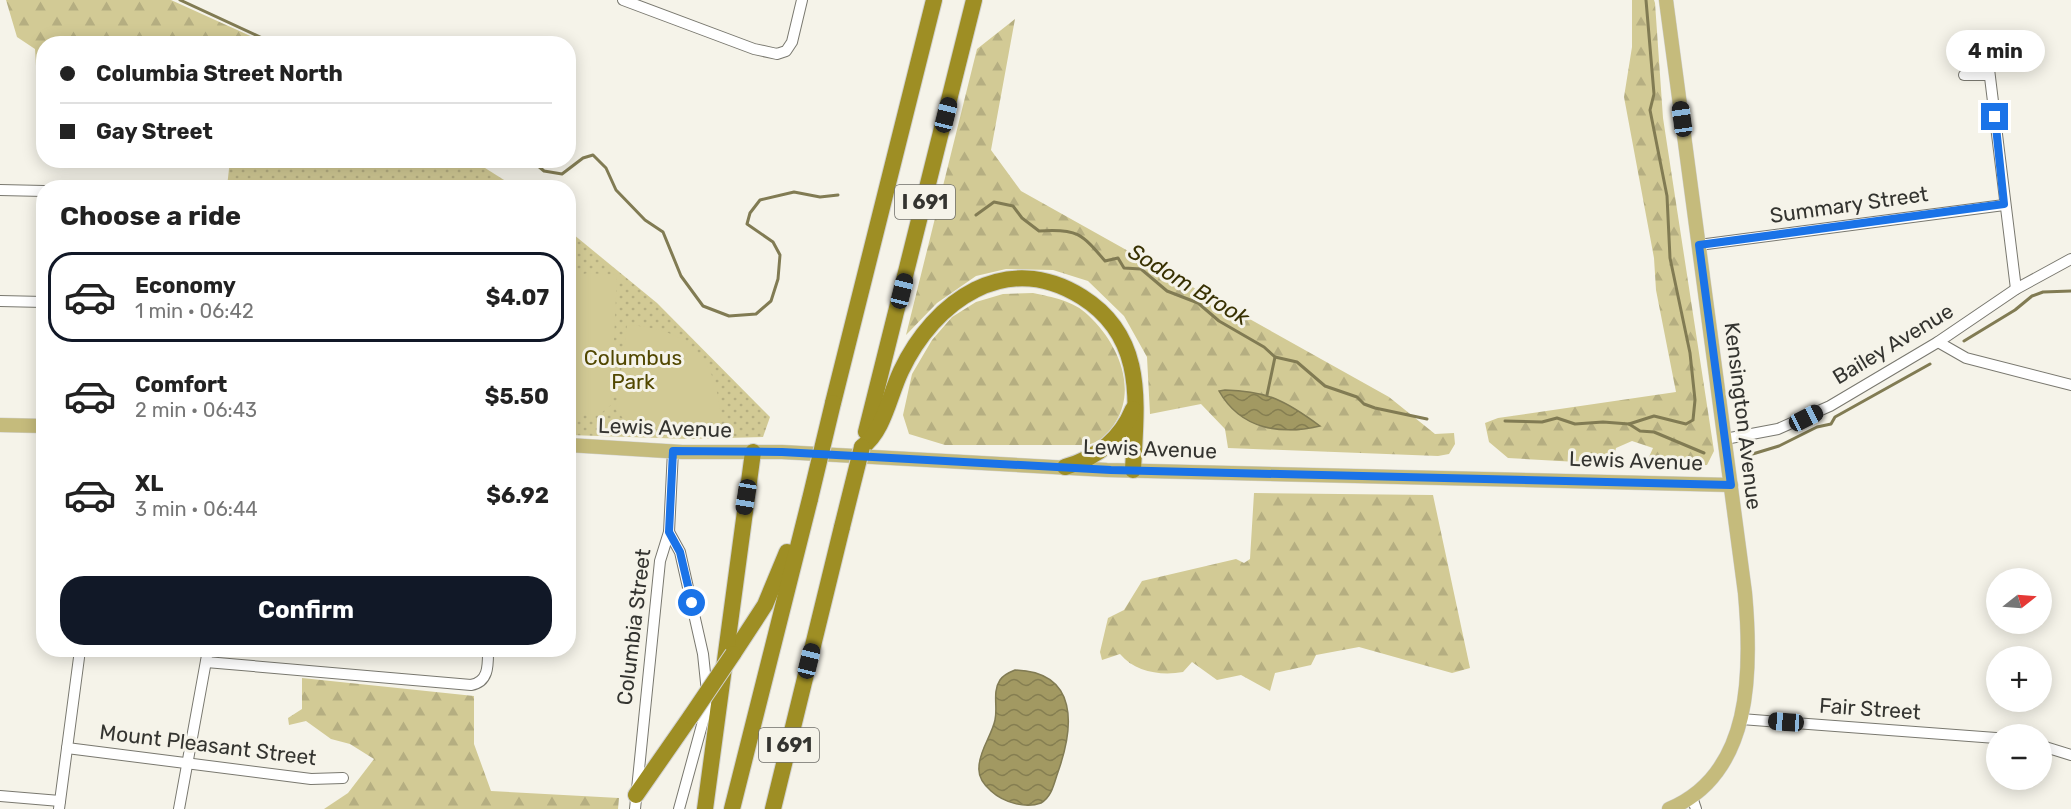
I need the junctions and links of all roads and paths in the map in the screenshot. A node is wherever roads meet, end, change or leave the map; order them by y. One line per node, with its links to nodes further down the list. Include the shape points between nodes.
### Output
1 (623, 0): 2 (street, via 768,53 786,51 796,33)
2 (802, 0)
3 (934, 0): 28 (highway, I 691, bridge)
4 (974, 0): 18 (highway, I 691)
5 (1666, 0): 10 (main road, Kensington Avenue)
6 (1964, 75): 9 (street, via 1989,72)
7 (0, 190): 8 (street)
8 (36, 191)
9 (2004, 204): 10 (street, Summary Street); 12 (street)
10 (1699, 245): 21 (main road, Kensington Avenue)
11 (2071, 259): 12 (street, Bailey Avenue)
12 (2016, 289): 15 (street, Bailey Avenue)
13 (0, 301): 14 (street)
14 (36, 302)
15 (1938, 342): 16 (street, via 1966,358); 21 (street, Bailey Avenue, via 1806,418 1770,432)
16 (2071, 385)
17 (1136, 403): 18 (highway, via 1136,382 1129,355 1105,316 1064,288 1022,279 975,288 939,315 907,358); 25 (highway, via 1125,426 1105,449); 26 (highway)
18 (879, 406): 49 (highway, I 691, bridge, via 876,435 862,447)
19 (0, 425): 20 (main road)
20 (36, 426)
21 (1725, 439): 27 (main road, Kensington Avenue)
22 (576, 445): 23 (main road, Lewis Avenue)
23 (673, 451): 24 (main road, Lewis Avenue); 29 (street, Columbia Street)
24 (753, 452): 25 (main road, Lewis Avenue); 47 (highway)
25 (1065, 467): 26 (main road, Lewis Avenue)
26 (1133, 470): 27 (main road, Lewis Avenue)
27 (1731, 485): 34 (main road, Kensington Avenue, via 1747,617)
28 (807, 504): 42 (highway, bridge, via 772,591); 48 (highway, I 691)
29 (669, 532): 42 (street, Columbia Street, via 660,561); 46 (street, via 680,552 707,687 705,714)
30 (79, 657): 36 (street)
31 (207, 657): 33 (street)
32 (487, 657): 33 (street, via 484,678 471,685)
33 (206, 662): 39 (street)
34 (1741, 719): 35 (street, Fair Street); 43 (main road, Kensington Avenue, via 1726,760)
35 (1986, 737)
36 (67, 748): 39 (street, Mount Pleasant Street); 44 (street)
37 (2052, 749): 38 (street)
38 (2071, 755)
39 (188, 763): 40 (street, Mount Pleasant Street, via 311,779); 45 (street)
40 (343, 778)
41 (0, 796): 44 (street)
42 (636, 802)
43 (1694, 803): 50 (main road, Kensington Avenue)
44 (60, 805)
45 (179, 809)
46 (679, 809)
47 (705, 809)
48 (732, 809)
49 (773, 809)
50 (1668, 809)

